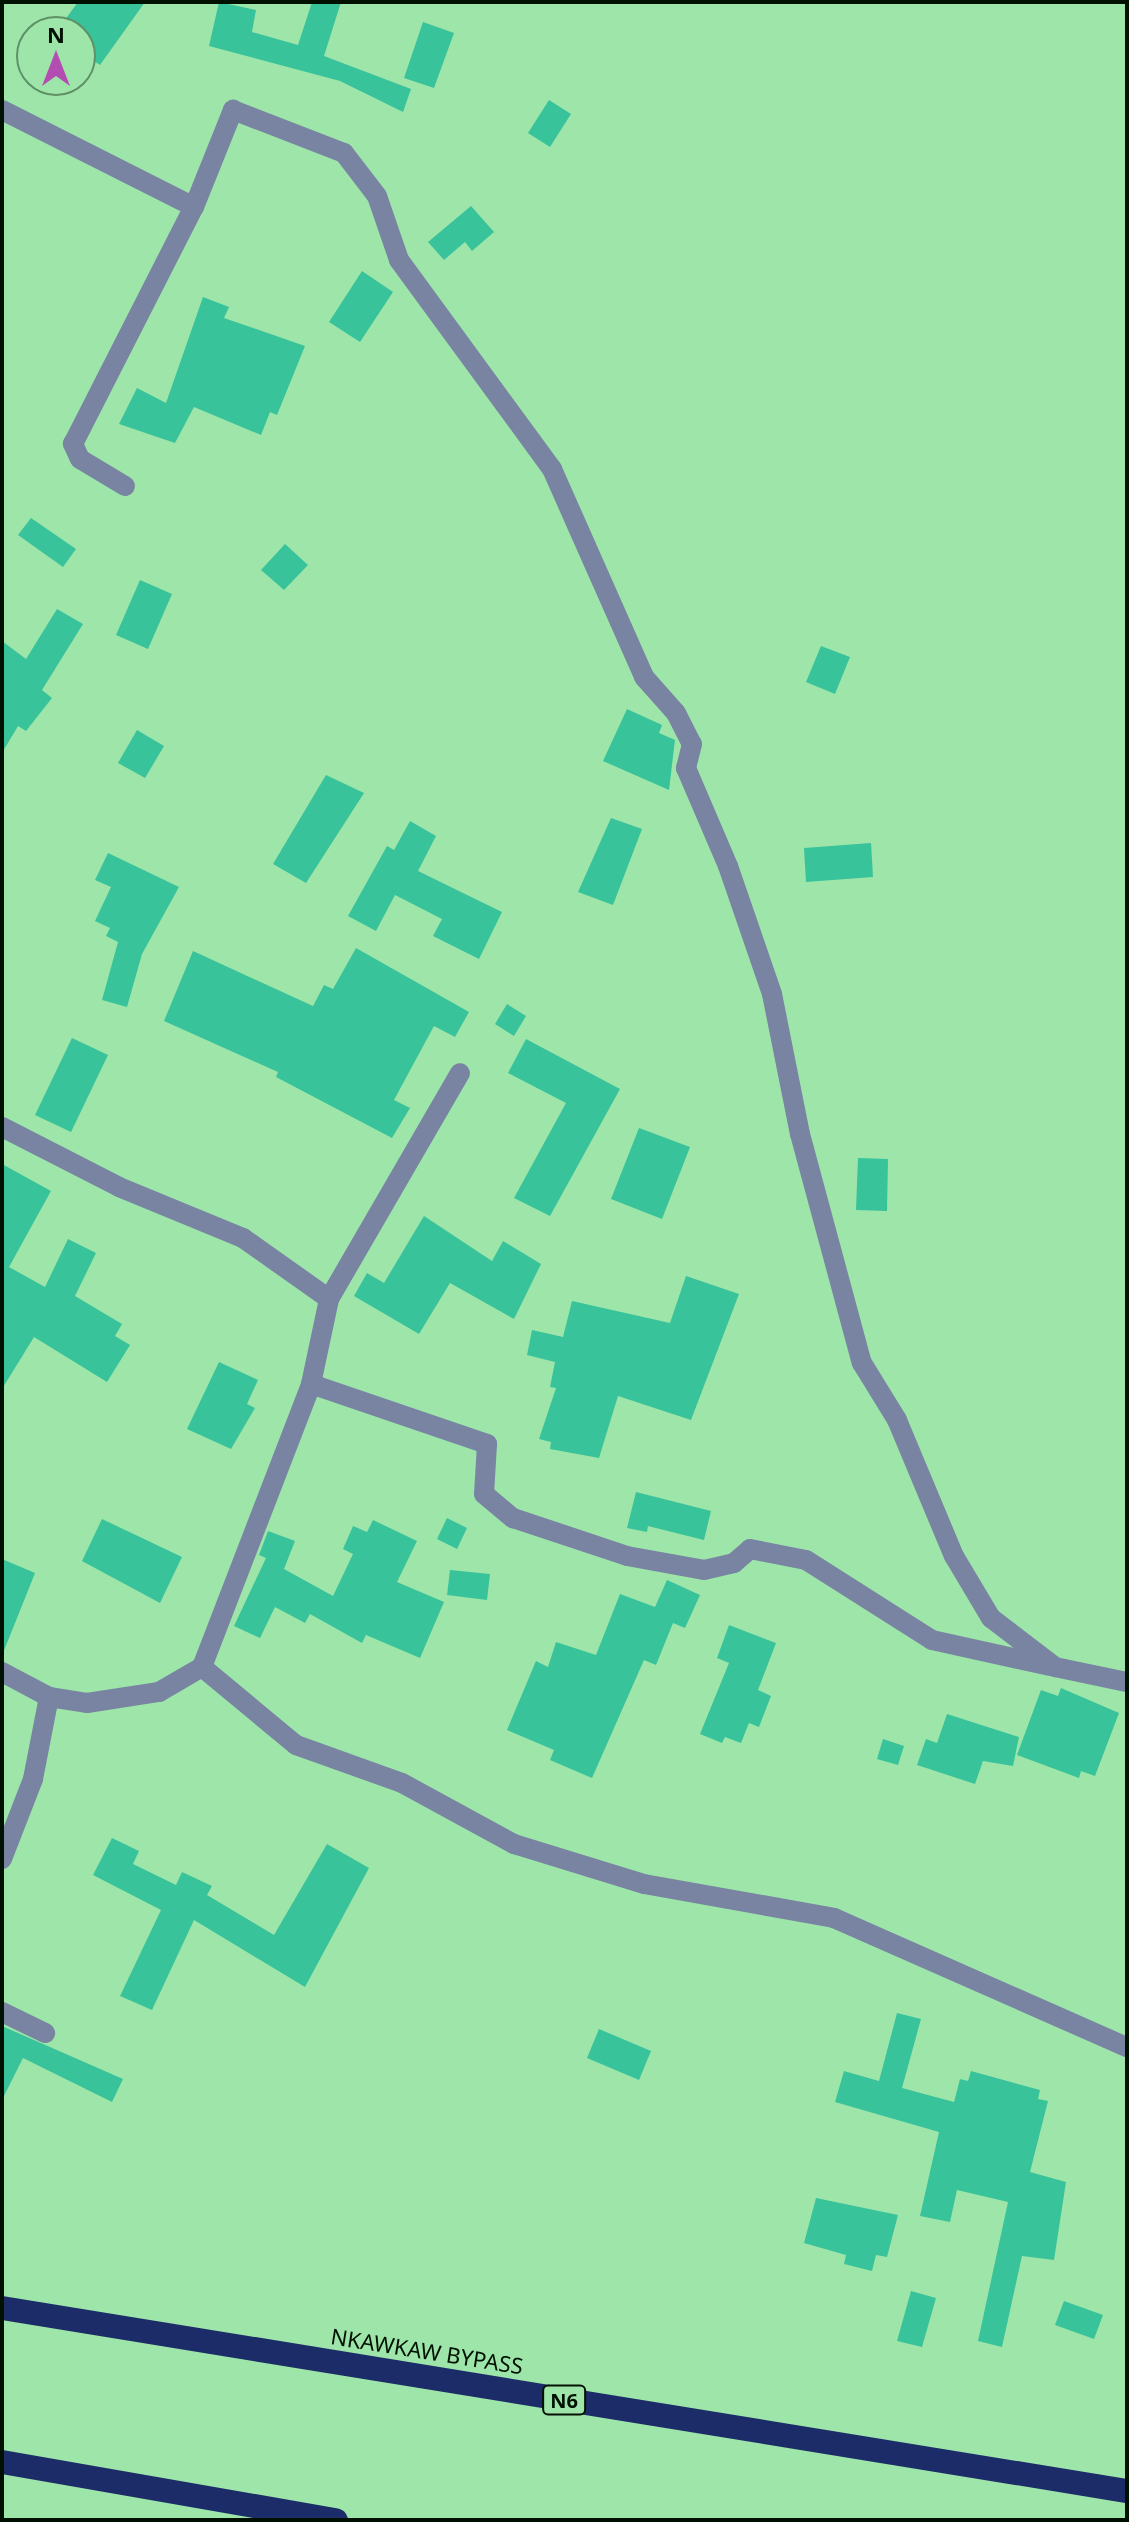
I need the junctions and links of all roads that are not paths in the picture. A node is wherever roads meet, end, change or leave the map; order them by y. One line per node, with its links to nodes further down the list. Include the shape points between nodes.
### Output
1 (2, 110): 2 (street)
2 (194, 207): 3 (street, via 73,444 80,459); 9 (street, via 233,110 344,153 377,196 399,260 552,469 644,677 676,713 692,744 686,768 728,866 772,994 800,1134 862,1363 897,1420 954,1556 991,1618)
3 (125, 486)
4 (460, 1073): 6 (street)
5 (2, 1127): 6 (street, via 119,1187 243,1238)
6 (329, 1299): 7 (street)
7 (311, 1384): 8 (street); 9 (street, via 487,1444 484,1494 513,1518 627,1556 704,1570 734,1563 750,1549 806,1560 932,1640)
8 (202, 1667): 12 (street, via 178,1685 123,1699); 16 (street, via 296,1745 402,1783 514,1844 644,1884 834,1918)
9 (1055, 1667): 11 (street)
10 (2, 1672): 12 (street)
11 (1127, 1682)
12 (49, 1697): 13 (street, via 33,1779)
13 (2, 1859)
14 (2, 2012): 15 (street)
15 (45, 2033)
16 (1127, 2047)
17 (2, 2308): 19 (highway, NKAWKAW BYPASS / N6)
18 (2, 2462): 20 (highway)
19 (1127, 2491)
20 (336, 2520)

